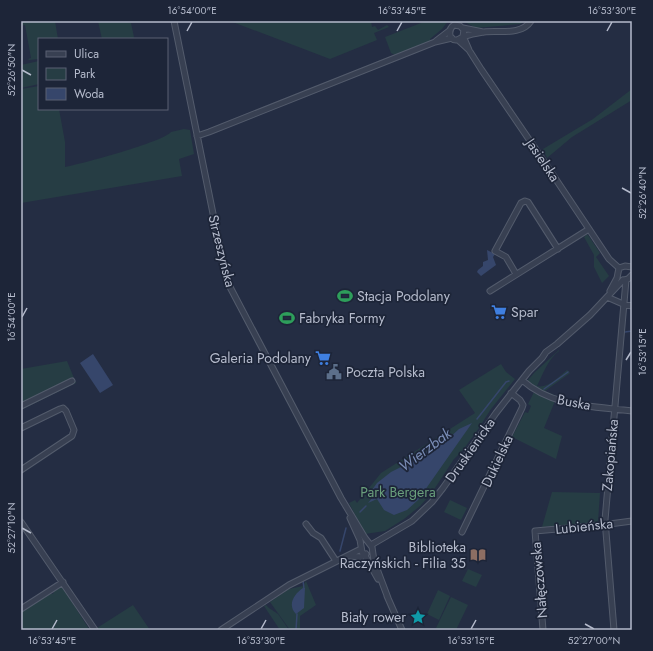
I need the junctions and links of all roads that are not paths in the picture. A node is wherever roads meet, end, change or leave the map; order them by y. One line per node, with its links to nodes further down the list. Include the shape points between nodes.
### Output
1 (174, 21): 10 (street, Strzeszyńska)
2 (531, 21): 5 (street, via 516,30)
3 (463, 28): 4 (street, via 454,25); 5 (street); 6 (street)
4 (449, 31): 7 (street); 8 (street)
5 (484, 32): 6 (street)
6 (463, 36): 7 (street); 9 (street, Jasielska)
7 (455, 39): 8 (street); 9 (street, Jasielska)
8 (435, 42): 10 (street)
9 (469, 50): 11 (street, Jasielska)
10 (197, 136): 31 (street, Strzeszyńska, via 224,269 230,287)
11 (589, 229): 12 (street); 14 (street, Jasielska)
12 (558, 249): 15 (street); 15 (street, via 528,202 521,203 496,251 506,257)
13 (630, 267): 14 (street); 17 (street)
14 (618, 268): 16 (street)
15 (516, 274): 19 (street)
16 (617, 275): 18 (street); 20 (street, Druskienicka)
17 (632, 275): 18 (street)
18 (624, 280): 20 (street, Druskienicka); 21 (street, Zakopiańska)
19 (490, 291)
20 (607, 298): 21 (street); 23 (street, Druskienicka, via 546,352)
21 (623, 304): 22 (street); 27 (street, Zakopiańska)
22 (632, 306)
23 (522, 380): 25 (street, Druskienicka); 27 (street, Buska, via 533,389 567,403)
24 (72, 381): 26 (street)
25 (511, 393): 37 (street, Dukielska, via 523,404 522,408); 38 (street, Druskienicka, via 432,502 412,521)
26 (21, 406)
27 (614, 409): 28 (street, Buska); 35 (street, Zakopiańska)
28 (632, 411)
29 (21, 428): 30 (street, via 64,408 74,430 72,436)
30 (21, 470)
31 (344, 504): 38 (street, Strzeszyńska); 39 (street, Strzeszyńska)
32 (632, 521): 35 (street, Lubieńska)
33 (21, 522): 41 (street)
34 (306, 524): 40 (street, via 321,538)
35 (605, 525): 36 (street, Lubieńska); 48 (street, Zakopiańska)
36 (535, 531): 47 (street, Nałęczowska)
37 (462, 532)
38 (371, 547): 39 (street, via 365,543); 39 (street, via 368,554); 42 (street, Strzeszyńska)
39 (362, 549): 40 (street, via 361,557 348,556); 42 (street, Strzeszyńska)
40 (336, 561): 45 (street, via 289,585)
41 (63, 582): 43 (street); 44 (street)
42 (388, 598): 46 (street, Strzeszyńska)
43 (21, 609)
44 (95, 630)
45 (221, 630)
46 (402, 630)
47 (543, 630)
48 (614, 630)

